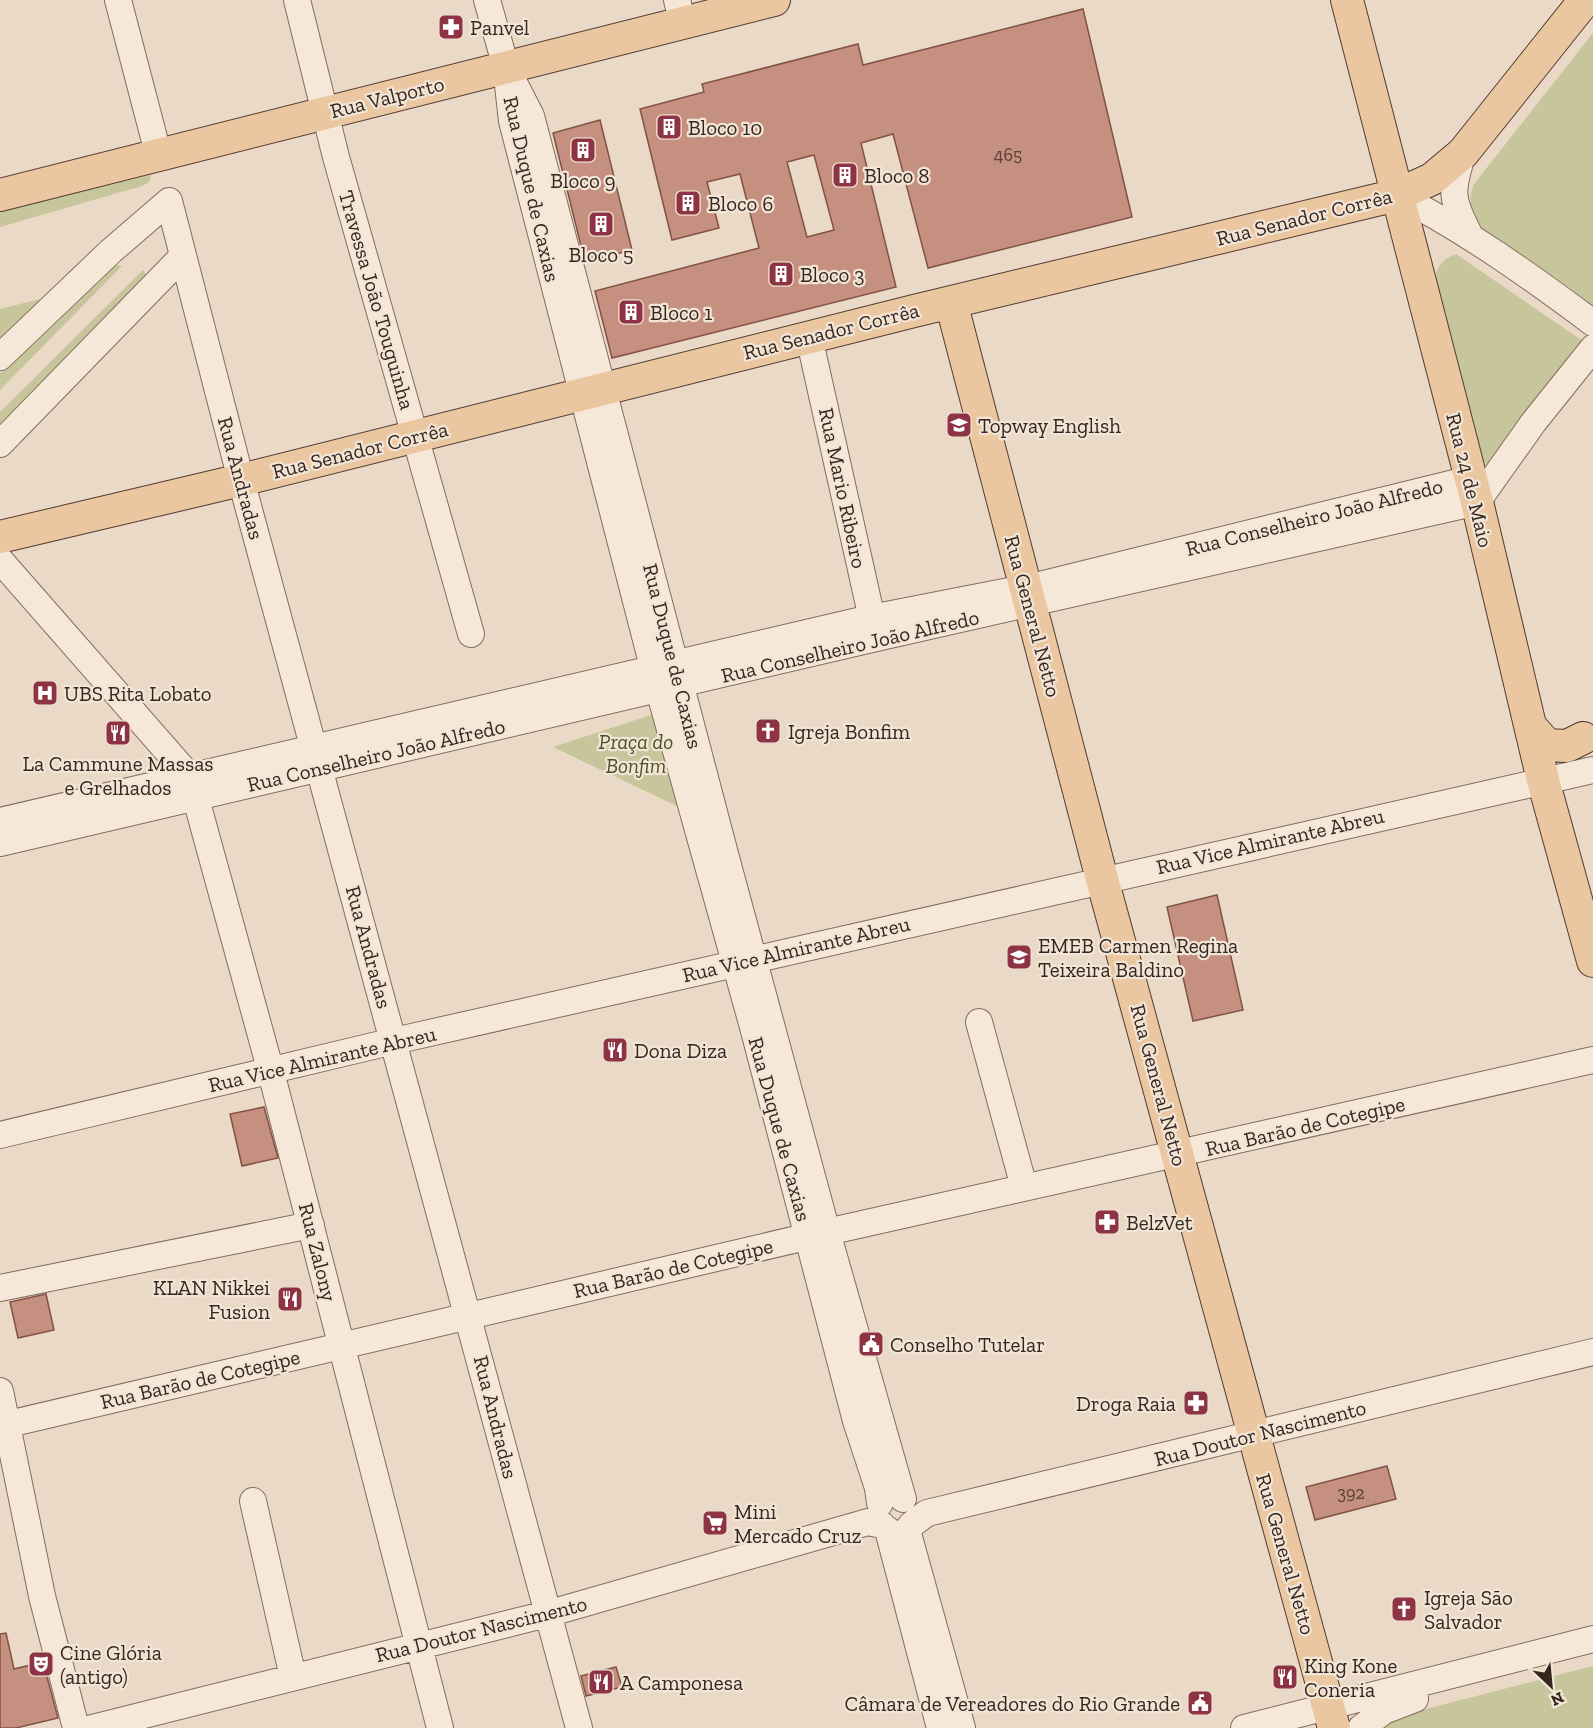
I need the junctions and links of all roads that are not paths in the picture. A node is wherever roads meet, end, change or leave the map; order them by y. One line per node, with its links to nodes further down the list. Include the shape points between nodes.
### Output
1 (117, 0): 10 (street)
2 (297, 0): 9 (street, Travessa João Touguinha)
3 (487, 0): 8 (street, Rua Duque de Caxias)
4 (774, 0): 7 (main road, Rua Valporto)
5 (1347, 0): 13 (main road, Rua 24 de Maio)
6 (1585, 0): 11 (main road, Rua Senador Corrêa)
7 (680, 12): 8 (main road, Rua Valporto)
8 (506, 67): 9 (main road, Rua Valporto); 21 (street, Rua Duque de Caxias, via 512,121)
9 (325, 112): 10 (main road, Rua Valporto); 22 (street, Travessa João Touguinha)
10 (158, 153): 12 (main road, Rua Valporto)
11 (1463, 153): 13 (main road, Rua Senador Corrêa, via 1432,179); 14 (street, via 1452,185 1455,206)
12 (0, 195)
13 (1397, 195): 14 (street); 16 (main road, Rua Senador Corrêa); 25 (main road, Rua 24 de Maio)
14 (1470, 236): 17 (street)
15 (183, 256): 20 (street, Rua Andradas, via 169,201); 23 (street); 24 (street, Rua Andradas)
16 (951, 302): 18 (main road, Rua Senador Corrêa); 28 (main road, Rua General Netto)
17 (1593, 323)
18 (809, 337): 21 (main road, Rua Senador Corrêa); 29 (street, Rua Mario Ribeiro)
19 (1593, 348): 25 (street)
20 (0, 357)
21 (592, 390): 22 (main road, Rua Senador Corrêa); 31 (street, Rua Duque de Caxias)
22 (414, 436): 24 (main road, Rua Senador Corrêa); 30 (street, Travessa João Touguinha)
23 (0, 444)
24 (242, 480): 26 (main road, Rua Senador Corrêa); 34 (street, Rua Andradas)
25 (1474, 491): 28 (street, Rua Conselheiro João Alfredo); 32 (main road, Rua 24 de Maio)
26 (0, 537)
27 (0, 560): 37 (street)
28 (1028, 596): 29 (street, Rua Conselheiro João Alfredo); 41 (main road, Rua General Netto)
29 (874, 628): 31 (street, Rua Conselheiro João Alfredo)
30 (471, 634)
31 (667, 677): 34 (street, Rua Conselheiro João Alfredo); 42 (street, Rua Duque de Caxias)
32 (1531, 727): 33 (main road, via 1547,745); 36 (main road, Rua 24 de Maio)
33 (1590, 741)
34 (317, 758): 37 (street, Rua Conselheiro João Alfredo); 45 (street, Rua Andradas)
35 (1593, 770): 36 (street, Rua Vice Almirante Abreu)
36 (1543, 780): 41 (street, Rua Vice Almirante Abreu); 43 (main road, Rua 24 de Maio)
37 (193, 787): 38 (street, Rua Conselheiro João Alfredo); 47 (street, Rua Zalony)
38 (86, 812): 39 (street, Rua Conselheiro João Alfredo); 40 (street, Rua Conselheiro João Alfredo)
39 (0, 821)
40 (0, 843)
41 (1102, 879): 42 (street, Rua Vice Almirante Abreu); 49 (main road, Rua General Netto)
42 (743, 961): 45 (street, Rua Vice Almirante Abreu); 52 (street, Rua Duque de Caxias)
43 (1593, 961)
44 (979, 1022): 50 (street)
45 (394, 1041): 47 (street, Rua Vice Almirante Abreu); 54 (street, Rua Andradas)
46 (1593, 1060): 49 (street, Rua Barão de Cotegipe)
47 (271, 1072): 48 (street, Rua Vice Almirante Abreu); 51 (street, Rua Zalony)
48 (0, 1134)
49 (1178, 1155): 50 (street, Rua Barão de Cotegipe); 59 (main road, Rua General Netto)
50 (1024, 1187): 52 (street, Rua Barão de Cotegipe)
51 (311, 1225): 53 (street); 55 (street, Rua Zalony)
52 (818, 1234): 54 (street, Rua Barão de Cotegipe); 61 (street, Rua Duque de Caxias)
53 (0, 1288)
54 (469, 1315): 55 (street, Rua Barão de Cotegipe); 62 (street, Rua Andradas)
55 (342, 1346): 58 (street, Rua Barão de Cotegipe); 64 (street, Rua Zalony)
56 (1593, 1352): 59 (street, Rua Doutor Nascimento)
57 (0, 1391): 58 (street)
58 (4, 1425): 69 (street)
59 (1253, 1436): 61 (street, Rua Doutor Nascimento); 68 (main road, Rua General Netto)
60 (253, 1501): 66 (street)
61 (895, 1516): 62 (street, Rua Doutor Nascimento); 67 (street, Rua Duque de Caxias)
62 (547, 1614): 64 (street, Rua Doutor Nascimento); 72 (street, Rua Andradas)
63 (1593, 1639): 68 (street)
64 (418, 1646): 66 (street, Rua Doutor Nascimento); 71 (street, Rua Zalony)
65 (1593, 1656): 76 (street, via 1404,1701)
66 (293, 1677): 70 (street, Rua Doutor Nascimento)
67 (941, 1691): 73 (street, Rua Duque de Caxias); 74 (street, Rua Duque de Caxias)
68 (1332, 1718): 75 (street)
69 (76, 1728)
70 (92, 1728)
71 (440, 1728)
72 (579, 1728)
73 (940, 1728)
74 (962, 1728)
75 (1245, 1728)
76 (1361, 1728)

